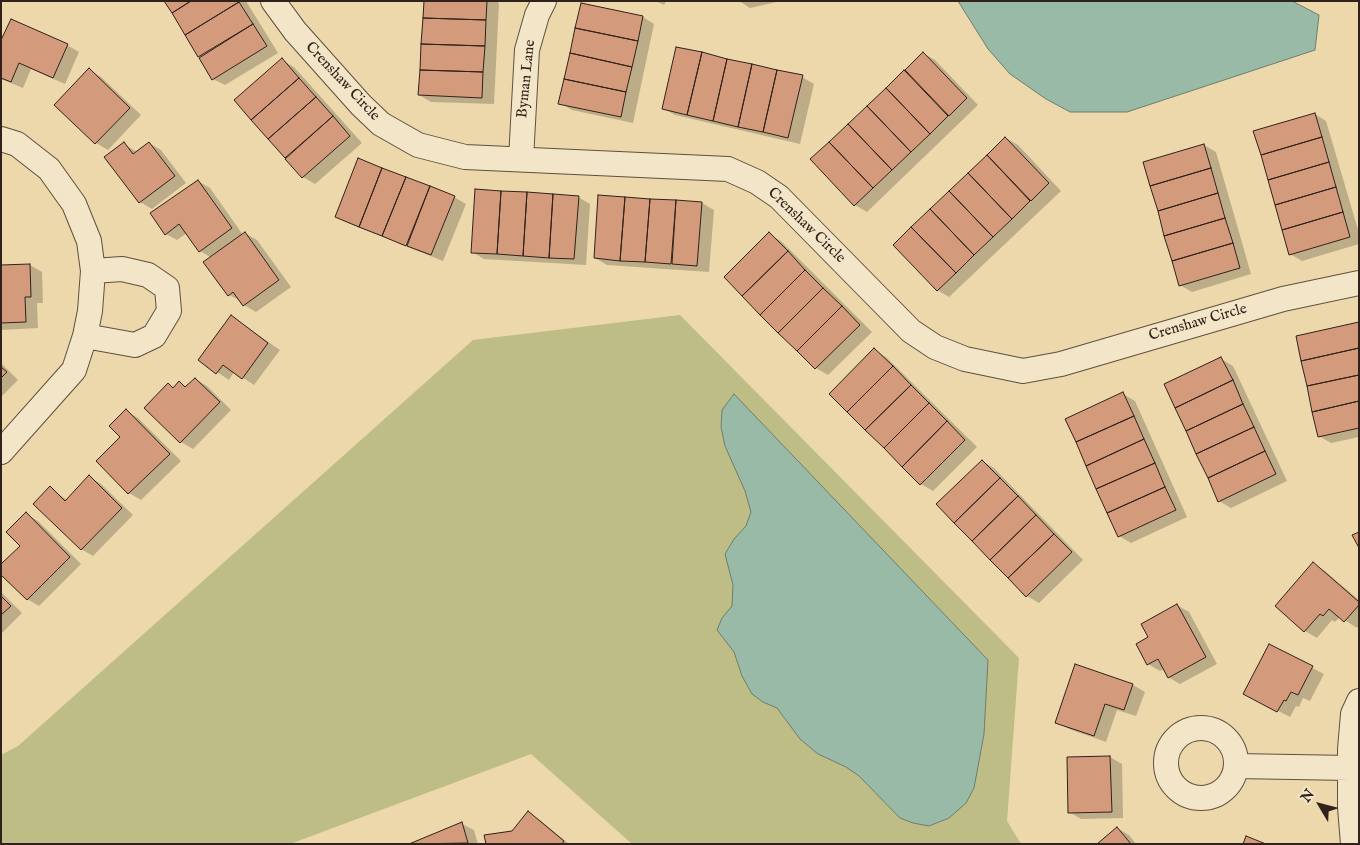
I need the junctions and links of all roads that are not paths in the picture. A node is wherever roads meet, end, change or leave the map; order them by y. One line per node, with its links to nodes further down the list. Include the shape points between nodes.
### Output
1 (273, 1): 4 (street, Crenshaw Circle, via 342,85 381,124 418,145 465,157)
2 (544, 1): 4 (street, Byman Lane, via 528,50)
3 (1, 139): 5 (street, via 17,144 49,169 74,204 89,241)
4 (521, 159): 6 (street, Crenshaw Circle, via 730,170 757,182 779,197 911,331 965,360 1023,370 1061,364 1283,298)
5 (93, 271): 7 (street); 7 (street, via 122,269 148,275 166,288 169,311 154,336 135,345)
6 (1359, 283)
7 (85, 336): 8 (street, via 74,370)
8 (1, 452)
9 (1359, 701): 11 (street, via 1354,714)
10 (1236, 766): 11 (street)
11 (1350, 768): 12 (street)
12 (1353, 844)

